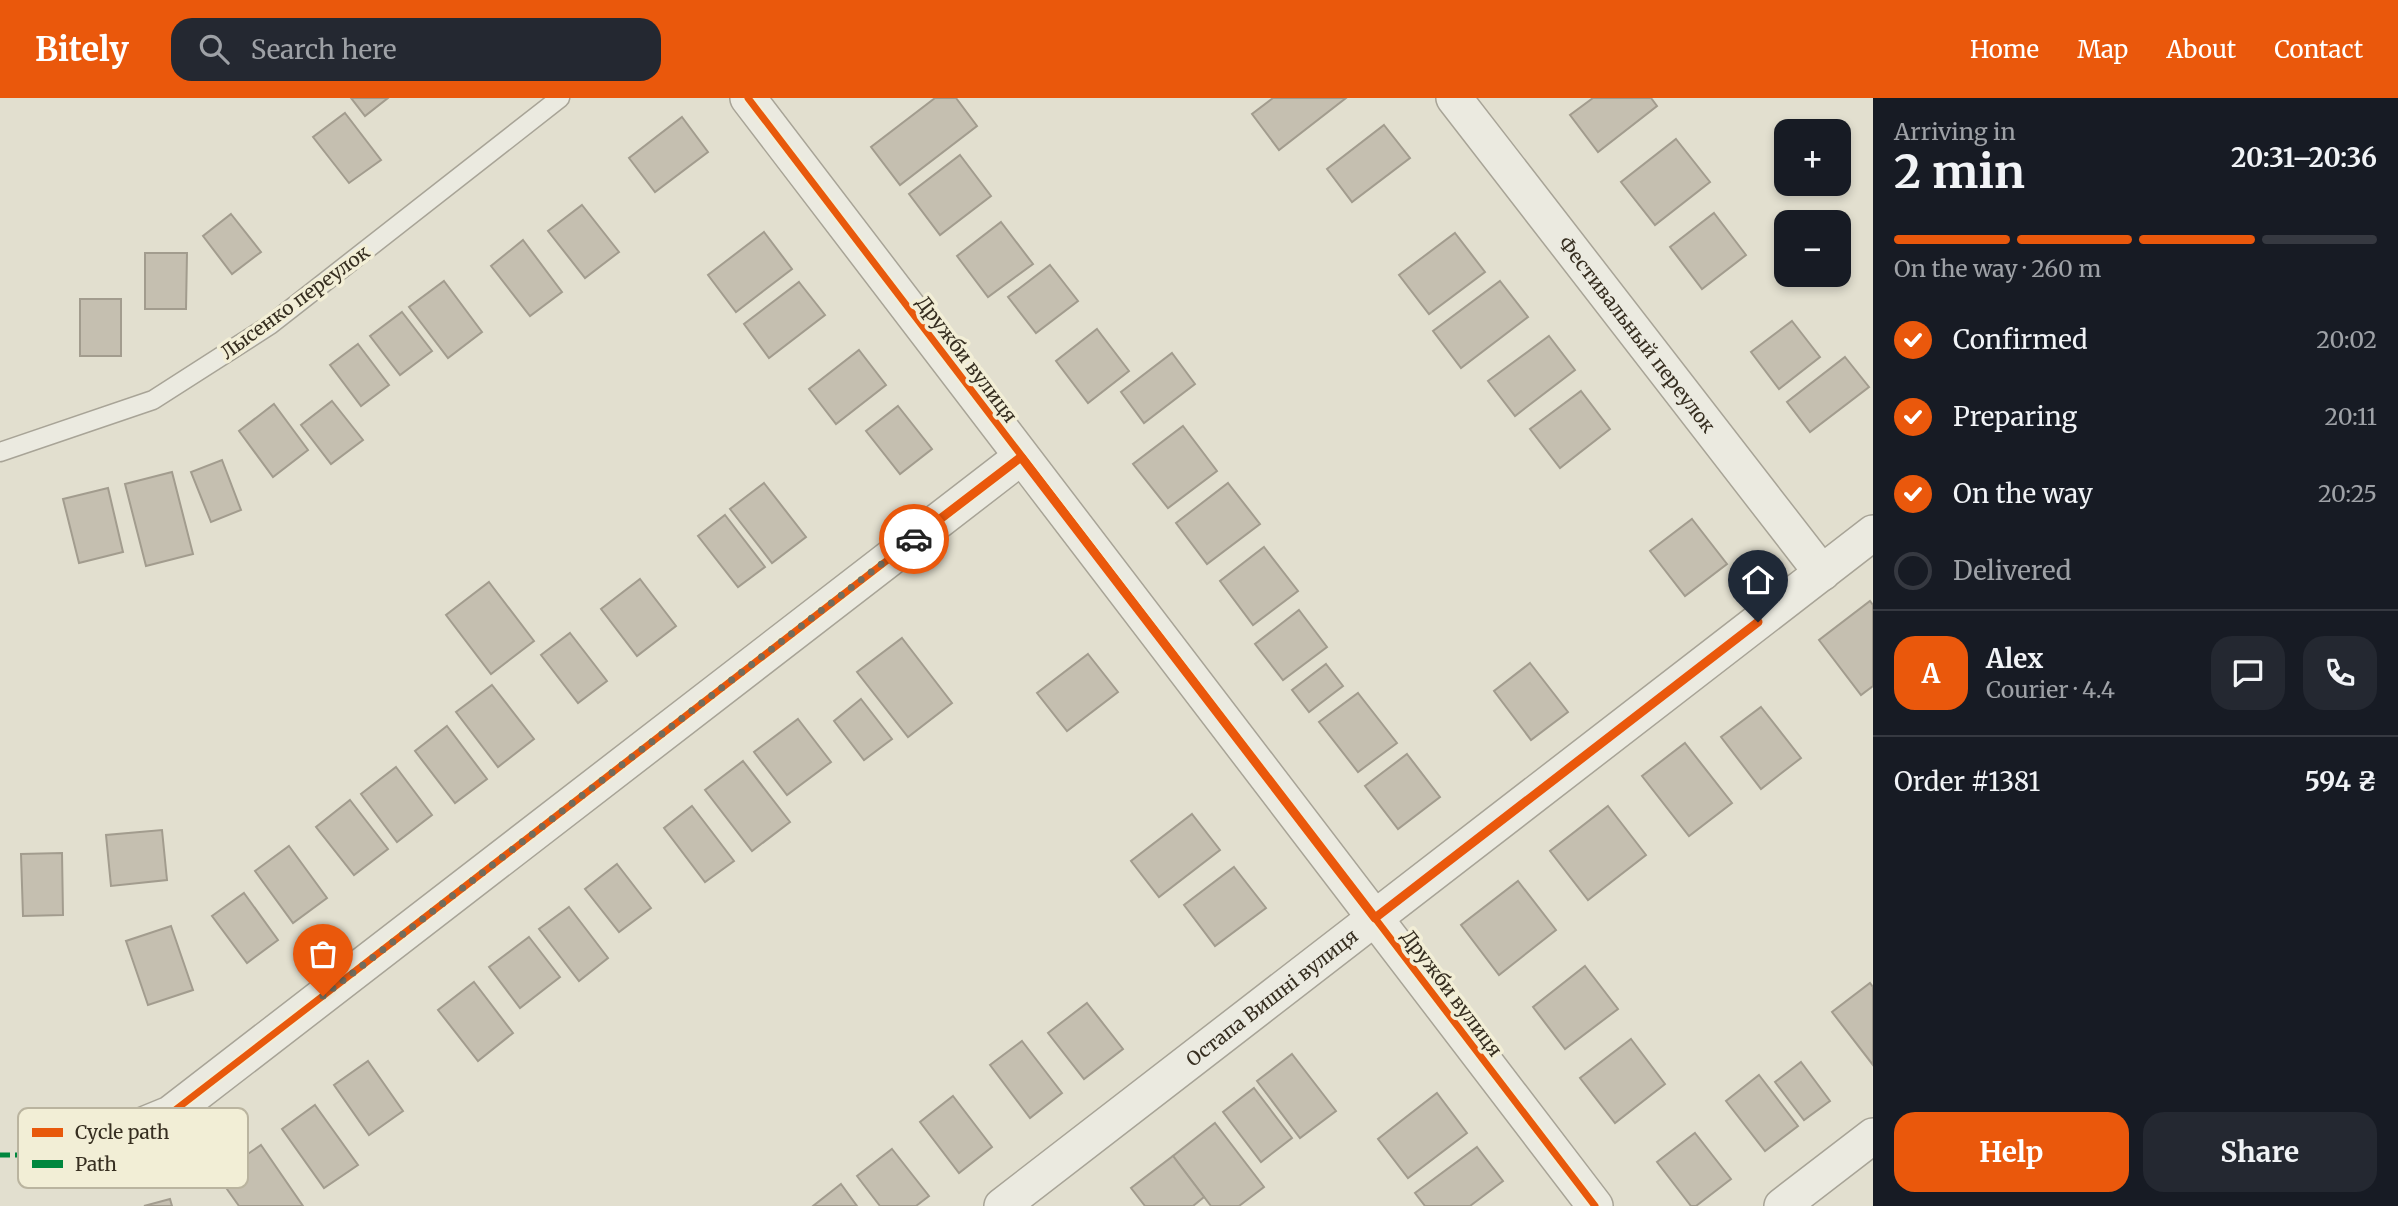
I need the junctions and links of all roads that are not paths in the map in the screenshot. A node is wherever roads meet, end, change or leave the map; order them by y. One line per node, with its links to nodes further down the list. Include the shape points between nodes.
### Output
1 (560, 98): 4 (lane, Лысенко переулок, via 270,325 153,400)
2 (748, 98): 5 (street, Дружби вулиця)
3 (1454, 98): 7 (street, Фестивальный переулок)
4 (0, 452)
5 (1021, 457): 8 (street, Дружби вулиця); 9 (street)
6 (1873, 533): 7 (street, Остапа Вишні вулиця)
7 (1822, 573): 8 (street, Остапа Вишні вулиця)
8 (1375, 918): 11 (street, Остапа Вишні вулиця); 12 (street, Дружби вулиця)
9 (178, 1108)
10 (1873, 1136): 13 (street)
11 (1002, 1206)
12 (1595, 1206)
13 (1782, 1206)

